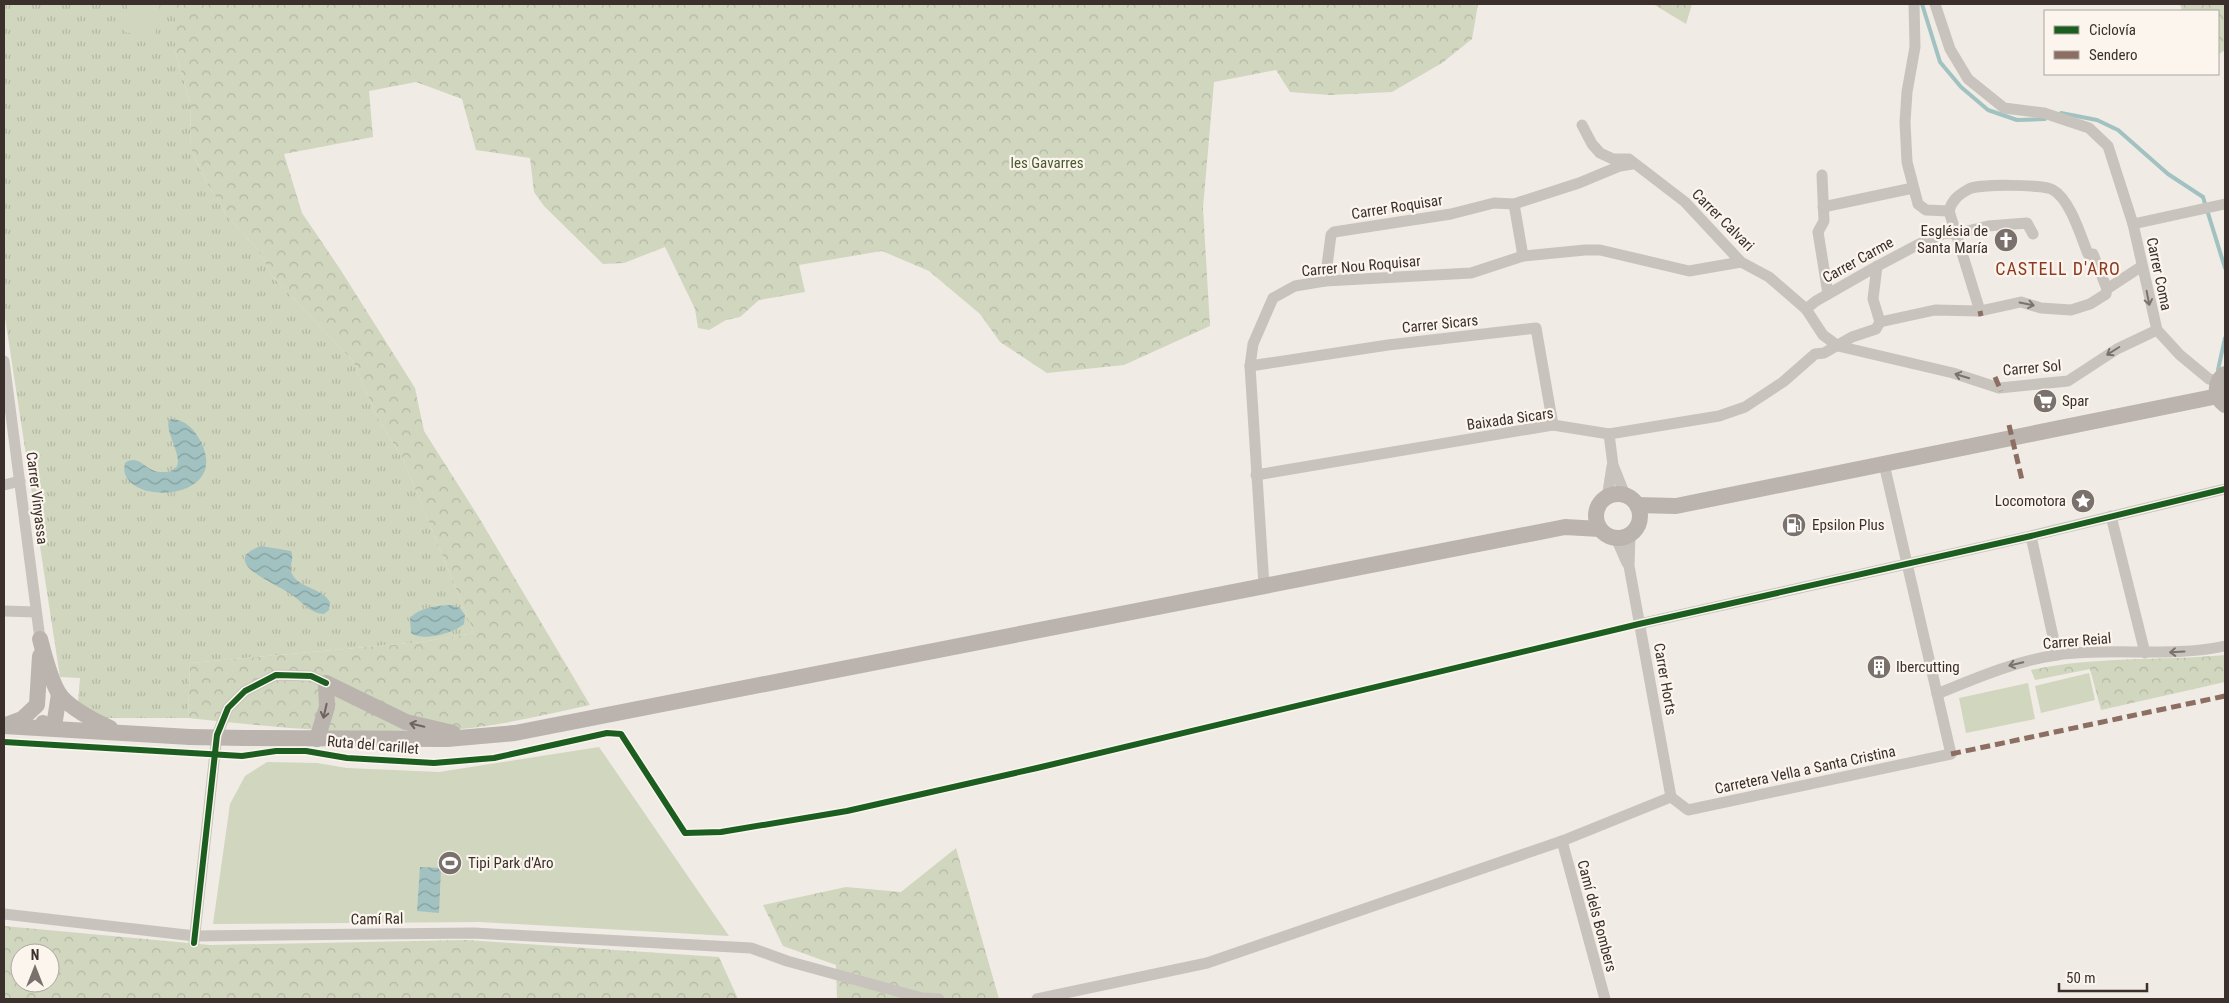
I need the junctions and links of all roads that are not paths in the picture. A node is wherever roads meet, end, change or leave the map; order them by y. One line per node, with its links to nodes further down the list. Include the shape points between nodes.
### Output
1 (1914, 4): 6 (street, via 1916,47 1905,122 1907,162)
2 (1935, 4): 11 (street, Carrer Coma, via 1950,49 1968,79 2004,108 2044,113 2089,128 2108,146)
3 (1582, 125): 4 (street, Carrer Calvari, via 1600,153 1613,159 1629,159)
4 (1636, 164): 7 (street, Carrer Roquisar, via 1620,166); 15 (street, Carrer Calvari, via 1685,202)
5 (1822, 175): 9 (street)
6 (1913, 188): 9 (street); 10 (street, via 1918,204 1926,210)
7 (1514, 204): 14 (street); 18 (street, Carrer Roquisar, via 1494,203 1451,214 1334,232)
8 (2222, 205): 11 (street)
9 (1823, 207): 20 (street, via 1824,221 1818,232)
10 (1949, 211): 12 (street); 19 (street, via 1952,201 1971,188 2021,185 2053,190 2061,196 2073,217)
11 (2133, 224): 17 (street, Carrer Coma)
12 (1955, 234): 13 (street, Carrer Carme, via 1988,226 2027,223); 16 (street, Carrer Carme, via 1944,233); 22 (street)
13 (2033, 234)
14 (1523, 256): 15 (street, Carrer Nou Roquisar, via 1600,250 1689,271); 18 (street, Carrer Nou Roquisar, via 1471,273)
15 (1741, 262): 21 (street, Carrer Calvari, via 1769,277)
16 (1877, 266): 20 (street, Carrer Carme); 23 (street, via 1873,299)
17 (2142, 266): 19 (street); 24 (street, Carrer Coma, one-way to 24)
18 (1325, 281): 29 (street, Carrer Nou Roquisar, via 1296,286 1273,298 1253,344)
19 (2107, 289): 22 (street, one-way to 19, via 2021,302 2041,308 2071,310 2090,304 2106,294)
20 (1828, 294): 21 (street, Carrer Carme)
21 (1806, 309): 25 (street, Carrer Calvari)
22 (1980, 312): 23 (street, via 1935,310)
23 (1880, 322): 26 (street, Baixada Sicars, via 1876,330 1852,337)
24 (2157, 330): 26 (street, Carrer Sol, one-way to 26, via 2117,349 2068,381 1999,388 1953,373); 30 (street, via 2209,379)
25 (1823, 335): 26 (street, Carrer Sol); 27 (street)
26 (1838, 346): 27 (street, Baixada Sicars)
27 (1815, 354): 32 (street, Baixada Sicars, via 1783,382 1744,407 1719,416)
28 (4, 363): 36 (street, Carrer Vinyassa)
29 (1250, 366): 31 (street, Carrer Sicars, via 1388,345 1536,328); 35 (street, Carrer Nou Roquisar)
30 (2222, 396): 33 (street)
31 (1553, 425): 32 (street, Baixada Sicars); 35 (street, Baixada Sicars)
32 (1609, 434): 34 (street)
33 (1884, 464): 41 (street); 48 (street)
34 (1613, 465): 39 (street); 40 (street)
35 (1256, 475): 49 (street, Carrer Nou Roquisar)
36 (20, 481): 37 (street); 51 (street, Carrer Vinyassa)
37 (4, 485)
38 (2225, 490): 43 (street)
39 (1607, 498): 40 (street, via 1616,495); 42 (street)
40 (1631, 500): 41 (street); 46 (street, via 1640,514)
41 (1676, 506): 46 (street)
42 (1597, 511): 44 (street); 45 (street)
43 (2111, 516): 47 (street); 55 (street)
44 (1565, 527): 45 (street); 49 (street)
45 (1600, 529): 46 (street, via 1607,535)
46 (1628, 532): 52 (street, Carrer Horts, via 1629,566)
47 (2031, 536): 48 (street); 56 (street)
48 (1907, 564): 52 (street); 59 (street)
49 (1264, 586): 64 (street, via 586,720)
50 (4, 611): 51 (street)
51 (36, 612): 53 (street, Carrer Vinyassa)
52 (1639, 624): 66 (street, Carrer Horts)
53 (40, 639): 58 (street); 60 (street)
54 (2225, 646): 55 (street, Carrer Reial, one-way to 55)
55 (2145, 653): 56 (street, Carrer Reial)
56 (2057, 655): 59 (street, Carrer Reial, one-way to 59, via 2007,666)
57 (326, 683): 64 (street, one-way to 57, via 406,722); 65 (street, one-way to 65, via 327,707); 69 (street, via 311,676 276,675 245,691 228,708 217,735)
58 (59, 694): 62 (street, via 55,720); 63 (street, via 87,716)
59 (1937, 694): 66 (street, Carretera Vella a Santa Cristina, via 1951,754 1688,810)
60 (37, 705): 61 (street, via 22,719); 62 (street, via 40,721)
61 (4, 726): 62 (street)
62 (49, 728): 63 (street)
63 (116, 732): 65 (street, bridge)
64 (482, 737): 65 (street)
65 (317, 739)
66 (1671, 796): 67 (street)
67 (1562, 841): 71 (street, via 1207,963); 72 (street, Camí dels Bombers)
68 (4, 914): 69 (street, Camí Ral)
69 (194, 940): 70 (street, Camí Ral, via 474,933 751,948 922,998)
70 (939, 999)
71 (1037, 999)
72 (1605, 999)

